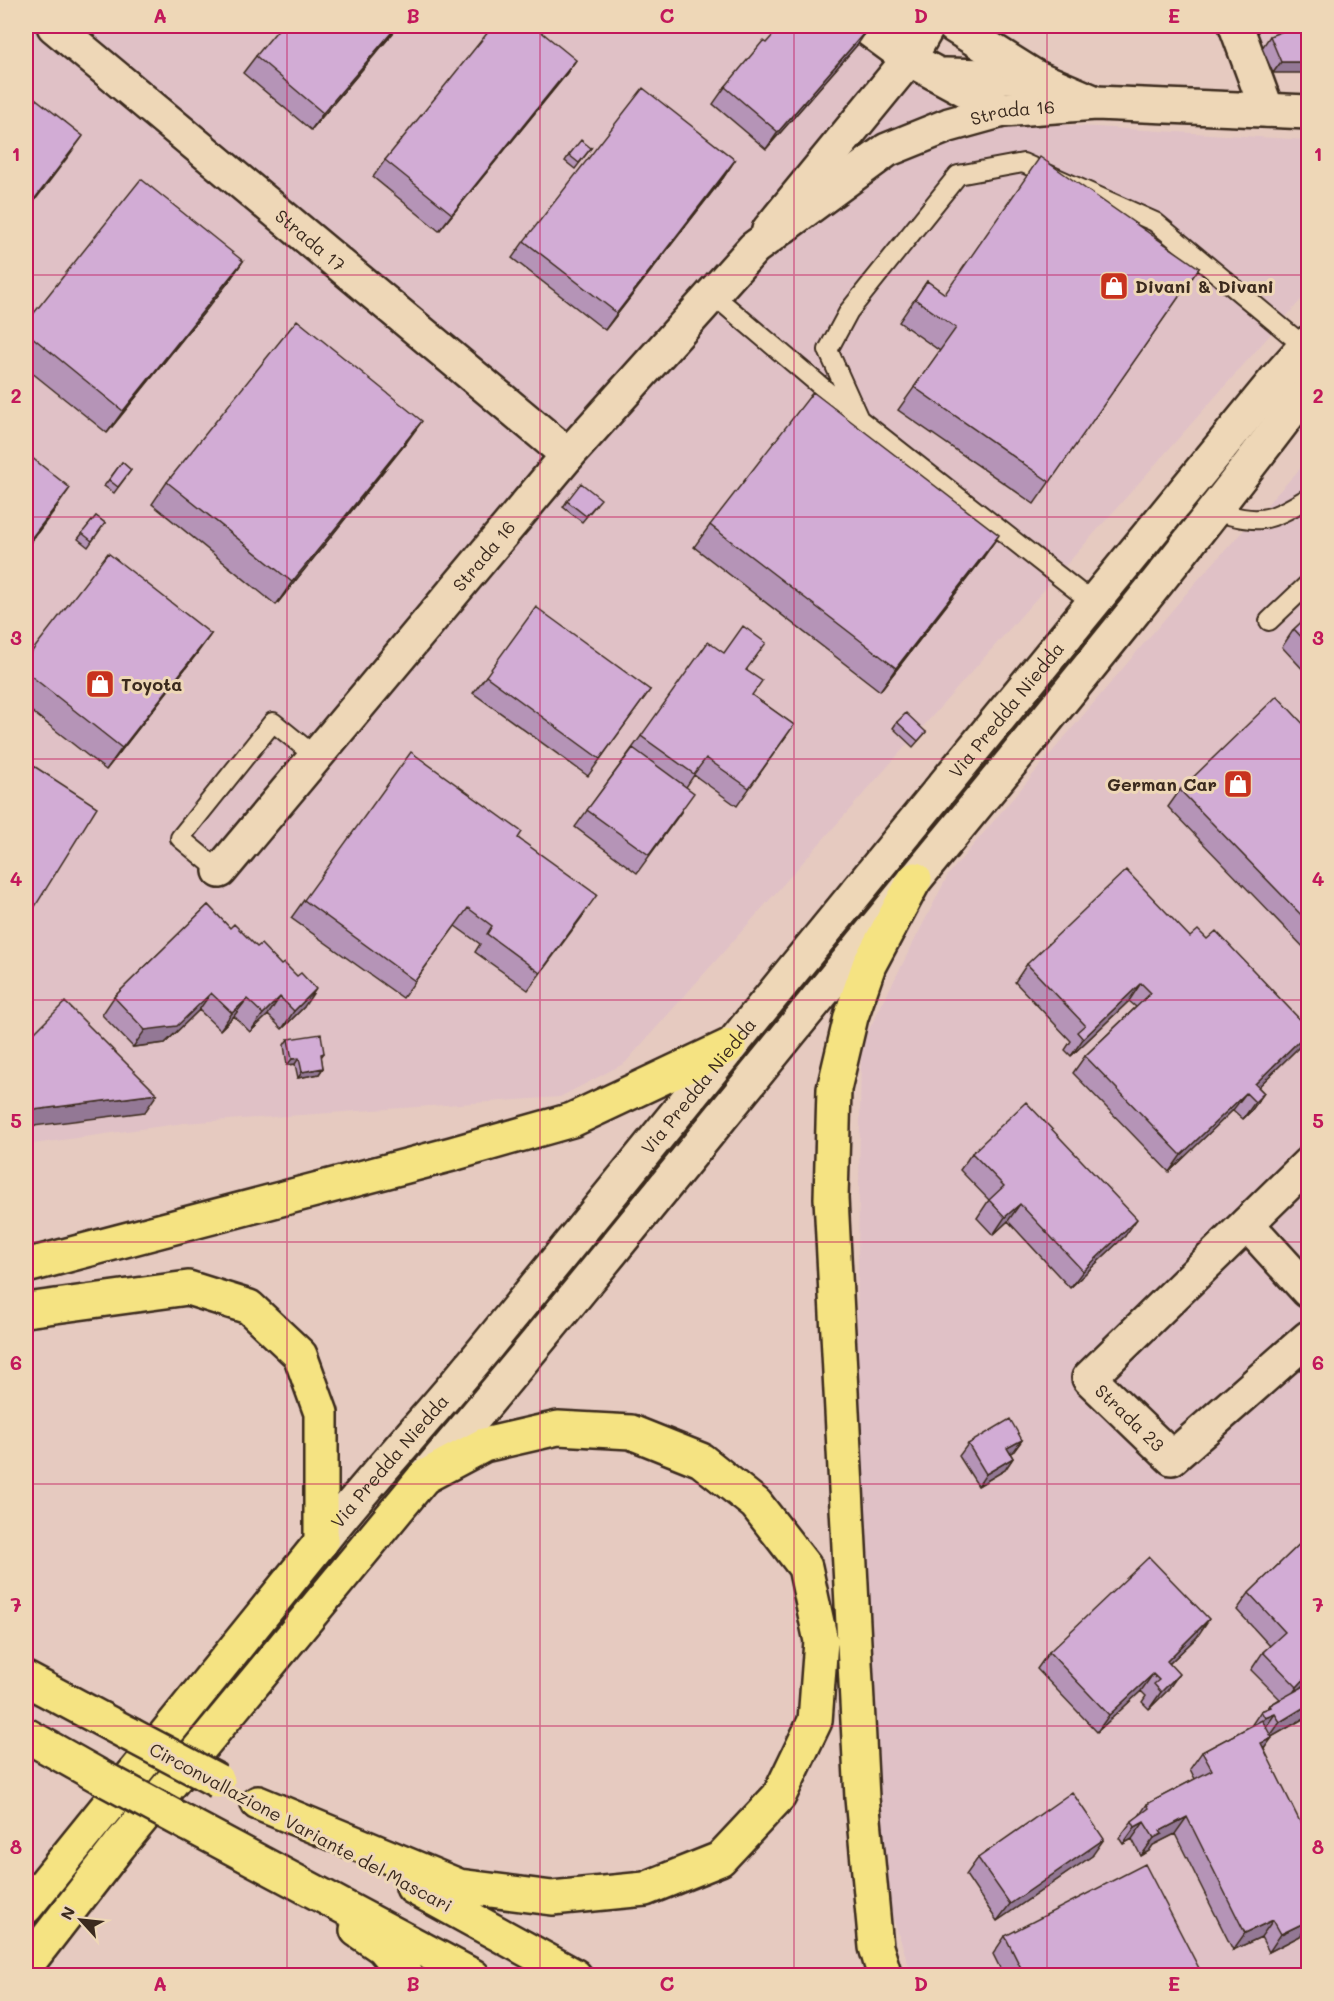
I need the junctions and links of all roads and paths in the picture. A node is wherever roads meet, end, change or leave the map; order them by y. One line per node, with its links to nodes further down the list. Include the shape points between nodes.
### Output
1 (54, 26): 18 (street, Strada 17)
2 (864, 26): 6 (street)
3 (928, 26): 6 (street, Strada 16)
4 (954, 26): 8 (street)
5 (1236, 26): 11 (street)
6 (909, 59): 7 (street); 13 (street, Strada 16)
7 (940, 75): 8 (street); 10 (street)
8 (1035, 77): 9 (street)
9 (1096, 103): 10 (street, Strada 16); 11 (street, Strada 16)
10 (1003, 110): 13 (street, Strada 16, via 949,125 887,150)
11 (1267, 110): 12 (street, Strada 16)
12 (1308, 112)
13 (754, 248): 14 (street, Strada 16)
14 (712, 294): 17 (lane); 18 (street, Strada 16)
15 (1307, 345): 17 (lane, via 1155,222 1023,163 958,176 849,310 828,350); 22 (street, Via Predda Niedda)
16 (1308, 388): 20 (street, Via Predda Niedda)
17 (859, 419): 22 (lane)
18 (568, 455): 24 (street, Strada 16)
19 (1308, 498): 20 (lane, via 1274,518 1250,521)
20 (1213, 511): 26 (street, Via Predda Niedda)
21 (1308, 584): 23 (lane)
22 (1093, 603): 27 (street, Via Predda Niedda)
23 (1269, 621)
24 (316, 757): 25 (street, Strada 16); 25 (lane, via 273,722 180,838)
25 (220, 871)
26 (915, 879): 34 (street, Via Predda Niedda, via 513,1374); 45 (main road, via 869,965 851,1017 834,1089 831,1198 862,1798 876,1947)
27 (729, 1046): 30 (main road, via 572,1120); 35 (street, Via Predda Niedda, via 488,1345)
28 (1308, 1164): 29 (street, Strada 23)
29 (1247, 1224): 31 (street); 33 (street, Strada 23, via 1089,1378 1172,1458)
30 (26, 1266)
31 (1308, 1291)
32 (26, 1310): 35 (main road, via 188,1288 249,1307 300,1355 321,1413)
33 (1308, 1338)
34 (424, 1477): 38 (main road, via 484,1445 558,1428 631,1432 701,1460 756,1504 805,1567 821,1641 814,1721 779,1796 720,1859 645,1889 552,1898 459,1886); 41 (main road, Via Predda Niedda, via 119,1846)
35 (321, 1542): 40 (main road, Via Predda Niedda)
36 (26, 1679): 38 (main road, Circonvallazione Variante del Mascari, bridge)
37 (26, 1735): 39 (main road, bridge)
38 (258, 1803): 44 (main road, Circonvallazione Variante del Mascari)
39 (236, 1849): 42 (main road, via 382,1947); 43 (main road)
40 (26, 1907)
41 (26, 1966)
42 (406, 1976)
43 (473, 1976)
44 (575, 1976)
45 (885, 1976)

